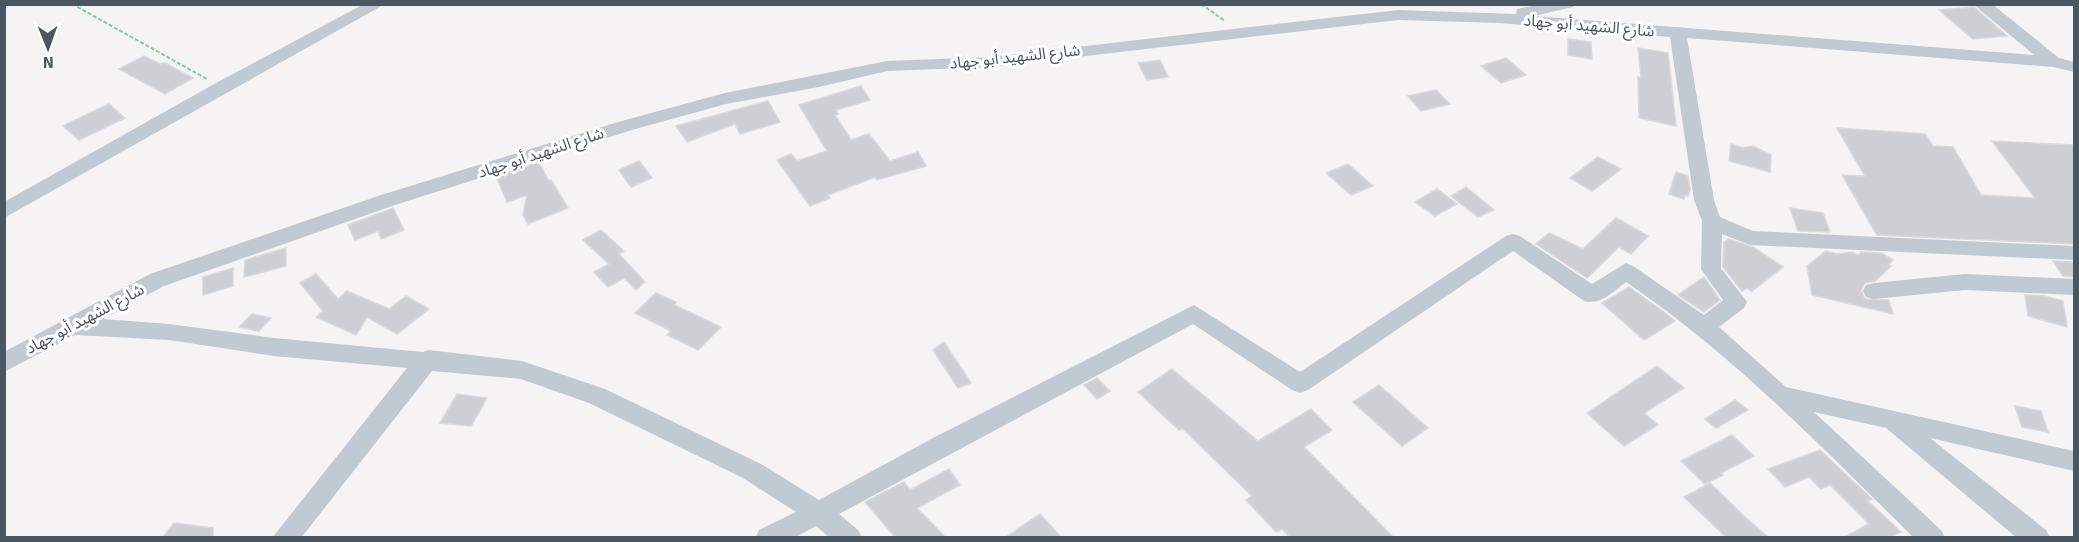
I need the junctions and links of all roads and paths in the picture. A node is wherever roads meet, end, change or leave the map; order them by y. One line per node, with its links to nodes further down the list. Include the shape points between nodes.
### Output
1 (72, 4): 13 (path)
2 (377, 4): 13 (street)
3 (1201, 4): 9 (path)
4 (1379, 4): 7 (street)
5 (1567, 4): 8 (street)
6 (1981, 4): 11 (street)
7 (1398, 15): 8 (street, شارع الشهيد أبو جهاد); 9 (street, شارع الشهيد أبو جهاد)
8 (1499, 18): 10 (street, شارع الشهيد أبو جهاد)
9 (1242, 32): 19 (street, شارع الشهيد أبو جهاد, via 991,62 887,66 725,99 624,126 388,200 157,280)
10 (1678, 33): 11 (street, شارع الشهيد أبو جهاد); 15 (street, via 1704,200)
11 (2053, 62): 12 (street, شارع الشهيد أبو جهاد)
12 (2074, 67)
13 (222, 87): 14 (street)
14 (4, 211)
15 (1712, 221): 16 (street, via 1750,238); 20 (street, via 1711,269 1736,302)
16 (2074, 253)
17 (2074, 287): 18 (street, via 1965,282)
18 (1874, 291)
19 (72, 326): 21 (street); 22 (street, شارع الشهيد أبو جهاد)
20 (1704, 327): 23 (street); 26 (street, via 1626,271 1592,295 1513,241 1300,384 1194,313)
21 (428, 359): 26 (street, via 522,370 597,396 752,471); 27 (street)
22 (4, 363)
23 (1777, 394): 24 (street); 30 (street, via 1808,418)
24 (1892, 422): 25 (street); 31 (street)
25 (2074, 461)
26 (819, 513): 28 (street); 29 (street)
27 (285, 537)
28 (768, 537)
29 (849, 537)
30 (1932, 537)
31 (2037, 537)

